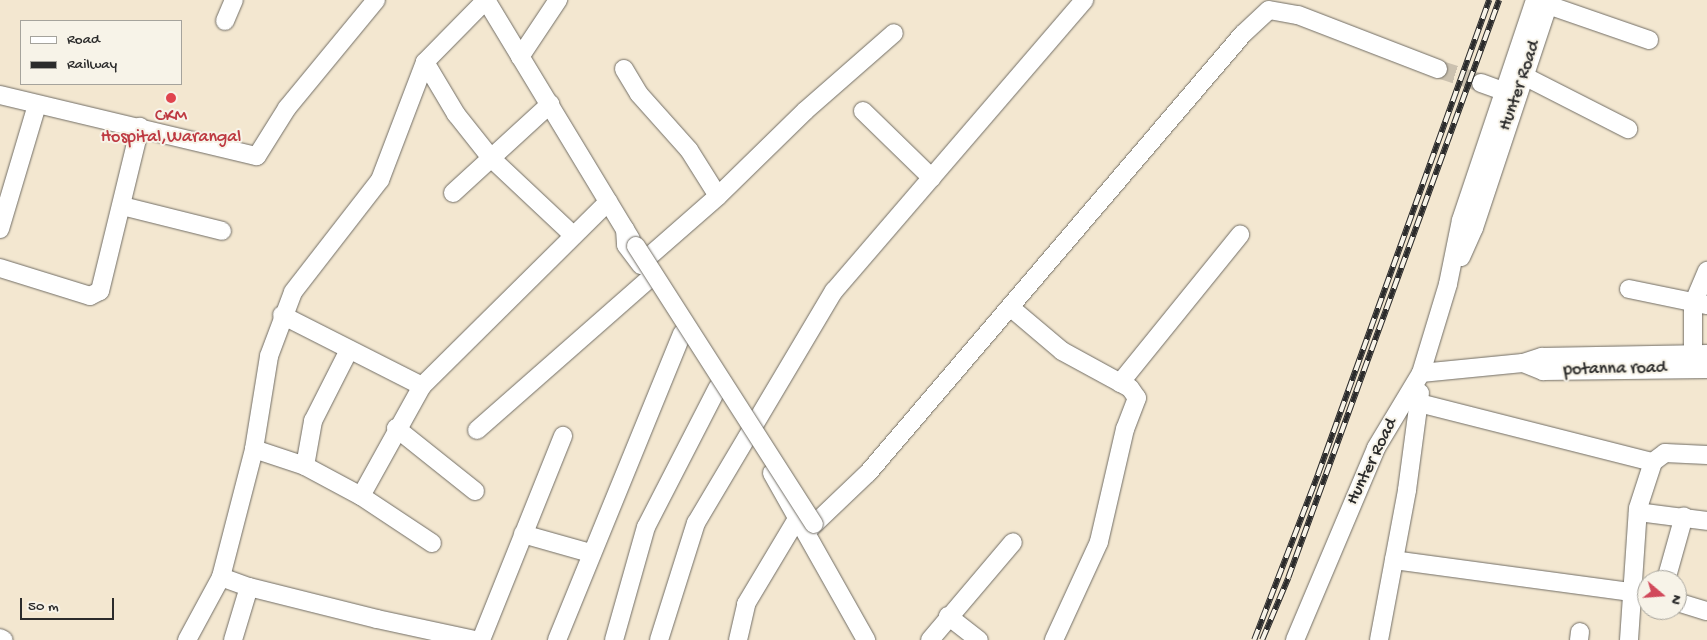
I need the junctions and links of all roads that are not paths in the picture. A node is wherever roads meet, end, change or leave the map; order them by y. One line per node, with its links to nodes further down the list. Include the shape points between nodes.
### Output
1 (234, 0): 8 (street)
2 (376, 0): 22 (street, via 287,108 258,156)
3 (486, 0): 11 (street); 12 (street)
4 (1084, 0): 25 (street)
5 (1544, 2): 10 (street); 15 (street, Hunter Road); 17 (street, Hunter Road)
6 (556, 4): 11 (street)
7 (1271, 5): 14 (street); 42 (street)
8 (225, 21)
9 (894, 33): 27 (street, via 805,111)
10 (1649, 40)
11 (520, 57): 19 (street)
12 (425, 62): 24 (street, via 456,114); 43 (street, via 380,180 297,284)
13 (624, 69): 27 (street, via 638,94 689,150)
14 (1438, 69)
15 (1524, 76): 23 (street); 39 (street, Hunter Road, via 1474,228)
16 (1481, 83): 17 (street)
17 (1503, 91): 39 (street, Hunter Road, via 1461,220)
18 (0, 95): 20 (street)
19 (550, 104): 24 (street); 28 (street)
20 (37, 105): 22 (street); 31 (street)
21 (863, 111): 25 (street)
22 (140, 127): 29 (street)
23 (1628, 129)
24 (491, 158): 26 (street); 33 (street)
25 (932, 178): 56 (street, via 834,291)
26 (453, 192)
27 (718, 196): 35 (street)
28 (608, 202): 30 (street); 33 (street)
29 (122, 206): 32 (street); 36 (street, via 106,276 95,295)
30 (625, 228): 35 (street); 38 (street, via 626,245)
31 (0, 229)
32 (222, 231)
33 (572, 234): 51 (street)
34 (1240, 235): 50 (street)
35 (640, 253): 93 (street, bridge, via 803,504)
36 (0, 268)
37 (1707, 271): 41 (street)
38 (649, 279): 44 (street); 55 (street)
39 (1448, 284): 48 (street, Hunter Road)
40 (1630, 289): 41 (street)
41 (1700, 305): 45 (street)
42 (1010, 307): 50 (street, via 1062,351); 67 (street, via 868,473)
43 (282, 315): 46 (street); 58 (street, via 268,356)
44 (682, 333): 52 (street); 71 (street)
45 (1696, 348): 47 (street, potanna road, via 1542,357)
46 (349, 350): 51 (street); 61 (street, via 313,421)
47 (1523, 363): 48 (street, potanna road); 49 (street, potanna road, via 1543,370)
48 (1423, 367): 53 (street); 97 (street, Hunter Road, via 1376,448)
49 (1707, 369)
50 (1120, 383): 96 (street, via 1136,393 1137,398 1125,428 1098,542)
51 (422, 386): 54 (street)
52 (718, 387): 56 (street); 89 (street, via 646,526)
53 (1419, 403): 60 (street); 72 (street)
54 (396, 428): 62 (street); 63 (street)
55 (477, 430)
56 (747, 435): 67 (street); 90 (street, via 696,523)
57 (563, 436): 68 (street)
58 (254, 449): 61 (street); 75 (street)
59 (1707, 455): 60 (street, via 1665,453)
60 (1653, 462): 64 (street)
61 (305, 466): 63 (street)
62 (474, 491)
63 (361, 496): 70 (street)
64 (1638, 512): 65 (street); 73 (street)
65 (1684, 516): 66 (street); 74 (street)
66 (1707, 521)
67 (802, 524): 91 (street, via 746,604); 92 (street)
68 (523, 534): 71 (street); 87 (street)
69 (1013, 542): 81 (street)
70 (432, 543)
71 (590, 553): 88 (street)
72 (1394, 560): 77 (street); 98 (street)
73 (1639, 570)
74 (1669, 570)
75 (221, 577): 76 (street); 84 (street)
76 (249, 587): 85 (street); 86 (street)
77 (1637, 592)
78 (1637, 605): 99 (street)
79 (1687, 605): 80 (street)
80 (1707, 612)
81 (948, 616): 94 (street); 95 (street)
82 (0, 638): 83 (street)
83 (4, 640)
84 (187, 640)
85 (233, 640)
86 (474, 640)
87 (480, 640)
88 (557, 640)
89 (614, 640)
90 (659, 640)
91 (738, 640)
92 (866, 640)
93 (877, 640)
94 (930, 640)
95 (979, 640)
96 (1054, 640)
97 (1295, 640)
98 (1379, 640)
99 (1629, 640)

